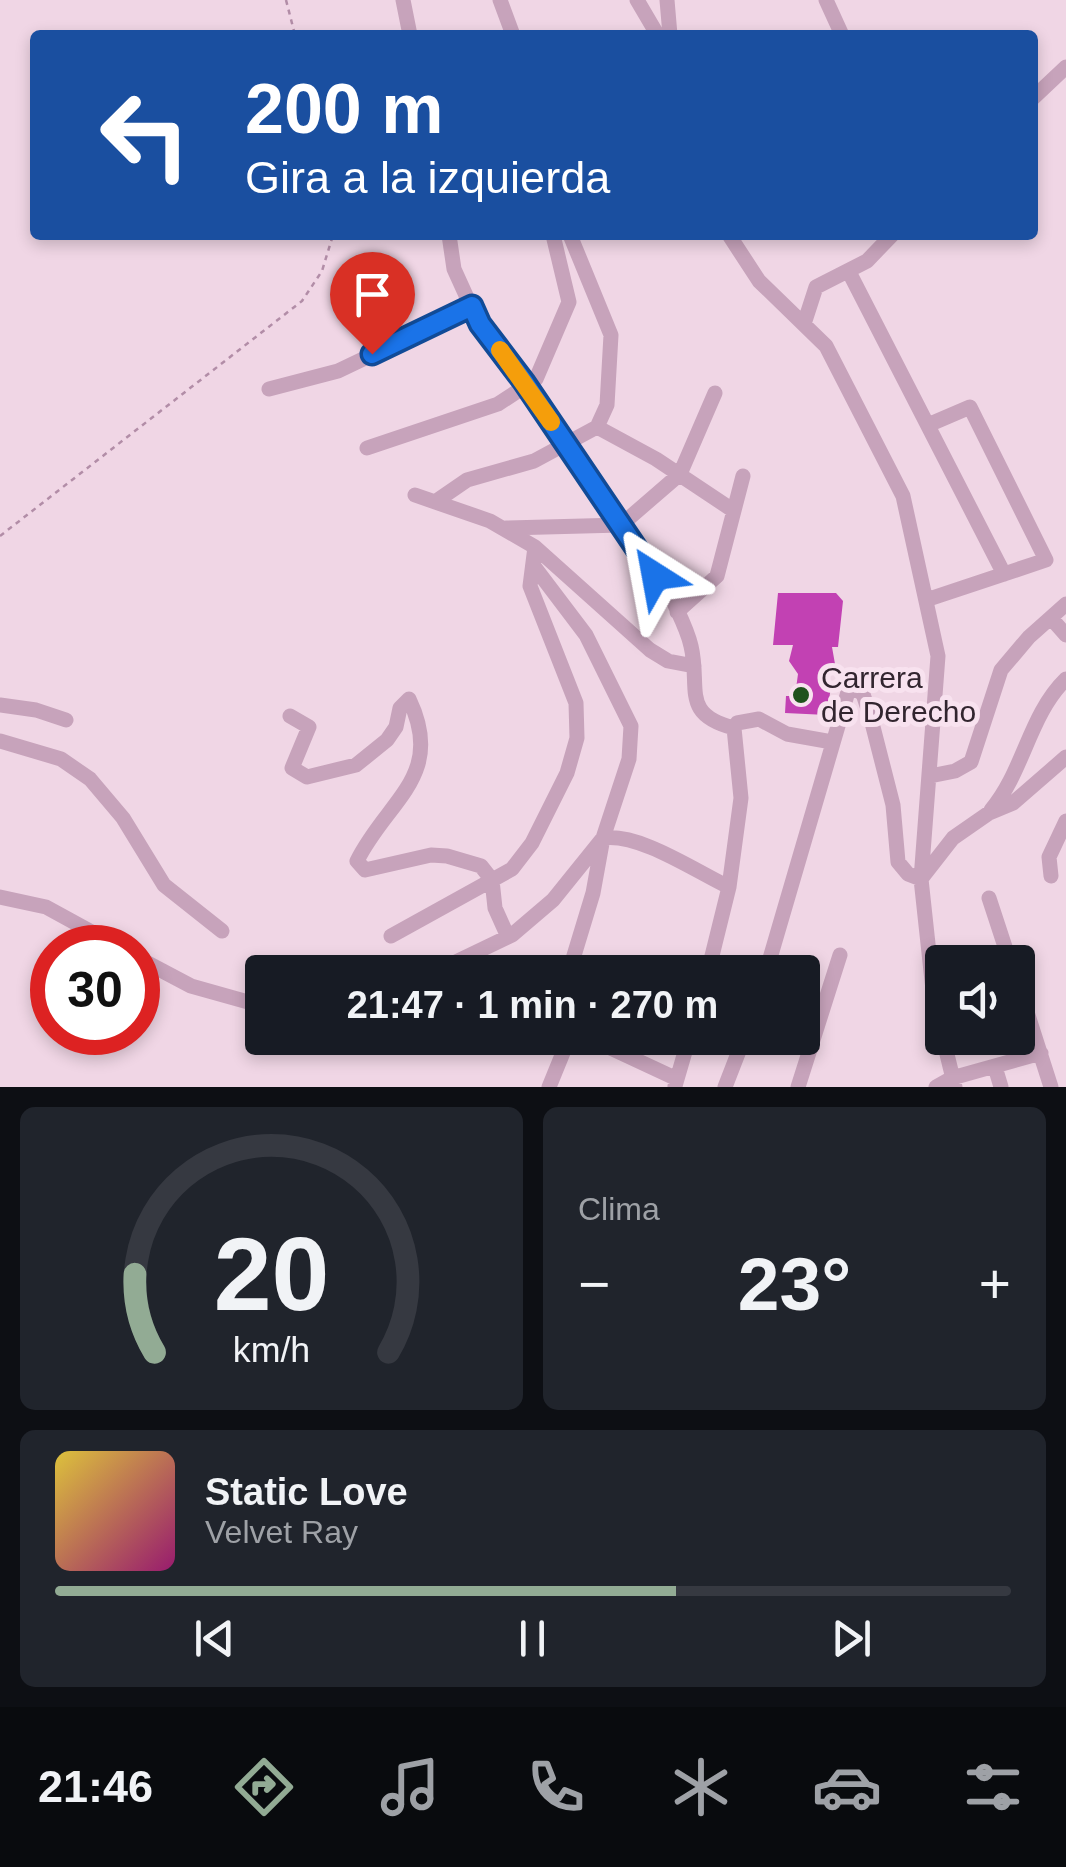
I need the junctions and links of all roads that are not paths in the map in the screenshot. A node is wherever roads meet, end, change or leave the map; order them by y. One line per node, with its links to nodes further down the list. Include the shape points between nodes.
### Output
1 (403, 0): 6 (street)
2 (500, 0): 7 (street)
3 (637, 0): 8 (street)
4 (668, 0): 9 (street)
5 (826, 0): 10 (street)
6 (409, 30)
7 (511, 30)
8 (656, 30)
9 (666, 30)
10 (840, 30)
11 (1066, 67): 12 (street)
12 (1038, 94)
13 (450, 240): 21 (street, via 454,269)
14 (554, 240): 23 (street, via 569,302 540,373)
15 (572, 240): 27 (street, via 611,335 607,406)
16 (732, 240): 22 (street, via 759,281)
17 (871, 240): 19 (street)
18 (887, 240): 19 (street)
19 (876, 251): 20 (street)
20 (849, 272): 22 (street, via 816,287); 26 (street)
21 (472, 306): 23 (street); 24 (street, via 338,371)
22 (804, 324): 40 (street, via 842,373 903,496)
23 (526, 386): 28 (street); 29 (street, via 498,404)
24 (269, 390)
25 (714, 393): 30 (street)
26 (928, 425): 39 (street); 39 (street, via 970,407 1046,560)
27 (597, 427): 28 (street); 30 (street)
28 (566, 444): 33 (street, via 467,480); 35 (street)
29 (368, 448)
30 (680, 474): 34 (street); 35 (street)
31 (743, 476): 34 (street)
32 (415, 495): 33 (street)
33 (435, 502): 36 (street)
34 (734, 511): 42 (street, via 717,576)
35 (620, 525): 36 (street); 42 (street)
36 (503, 528): 37 (street)
37 (535, 547): 38 (street); 45 (street, via 650,650)
38 (533, 566): 57 (street, via 586,635 630,726 629,758); 60 (street, via 530,586 576,703 577,738 532,843 512,869)
39 (1004, 574): 40 (street)
40 (926, 600): 54 (street, via 938,656)
41 (1066, 604): 43 (street)
42 (677, 612): 45 (street)
43 (1051, 618): 44 (street); 54 (street, via 1000,670 971,762)
44 (1066, 636)
45 (694, 666): 50 (street, via 702,710 710,722)
46 (1066, 680): 55 (street, via 1050,698 1009,790)
47 (0, 705): 49 (street)
48 (290, 716): 60 (street, via 309,727 292,768 307,777 356,765 387,740 409,699 423,746 418,767 360,854 360,868 447,856 481,866)
49 (66, 720)
50 (734, 728): 52 (street, via 759,719 786,734); 61 (street, via 741,798)
51 (0, 740): 65 (street, via 60,759 90,779 124,818 164,885)
52 (832, 742): 59 (street, via 850,686 858,687 892,806 898,862); 73 (street)
53 (1066, 757): 55 (street, via 1013,803)
54 (930, 776): 59 (street)
55 (989, 813): 59 (street, via 952,838)
56 (1066, 822): 58 (street, via 1048,857)
57 (603, 838): 61 (street, via 634,841); 67 (street, via 554,900); 71 (street)
58 (1051, 876)
59 (921, 878): 68 (street)
60 (492, 880): 66 (street); 67 (street)
61 (729, 887): 72 (street)
62 (0, 897): 64 (street, via 46,907)
63 (989, 898): 69 (street)
64 (79, 925)
65 (222, 931)
66 (391, 936)
67 (508, 937): 70 (street)
68 (928, 945)
69 (1004, 945)
70 (471, 955)
71 (574, 955)
72 (712, 955)
73 (771, 955)
74 (840, 955): 89 (street)
75 (160, 970): 76 (street)
76 (245, 1001)
77 (1035, 1037): 78 (street)
78 (1040, 1053): 84 (street); 92 (street)
79 (562, 1055): 87 (street)
80 (622, 1055): 85 (street)
81 (684, 1055): 85 (street)
82 (737, 1055): 88 (street)
83 (947, 1055): 86 (street)
84 (994, 1067): 86 (street); 91 (street)
85 (676, 1083)
86 (954, 1083): 90 (street)
87 (549, 1087)
88 (724, 1087)
89 (798, 1087)
90 (936, 1087)
91 (1001, 1087)
92 (1051, 1087)

